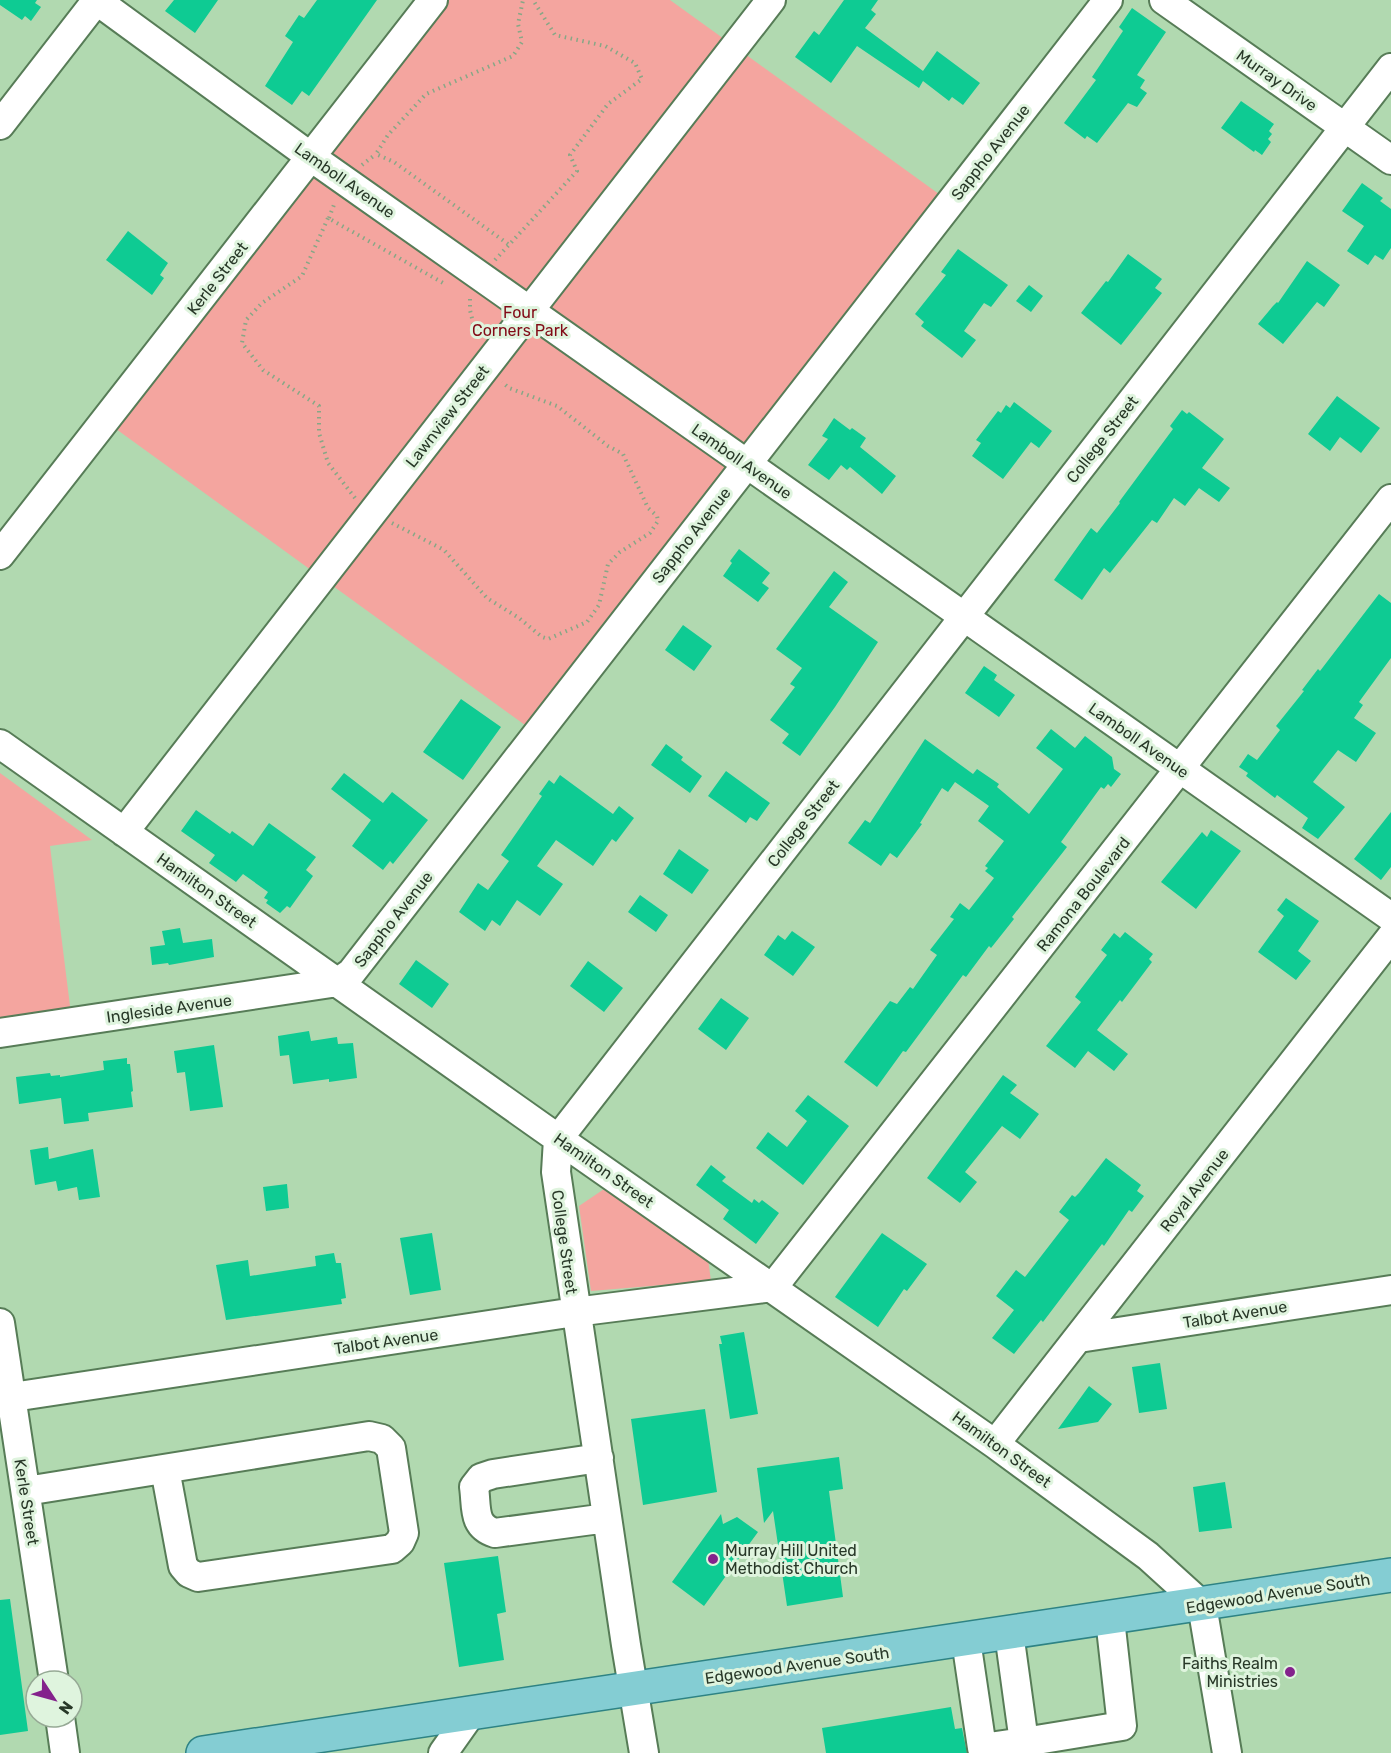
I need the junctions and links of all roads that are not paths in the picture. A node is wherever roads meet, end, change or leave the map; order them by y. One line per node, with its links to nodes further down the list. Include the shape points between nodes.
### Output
1 (97, 0): 7 (street); 9 (street, Lamboll Avenue)
2 (433, 0): 9 (street, Kerle Street)
3 (771, 0): 11 (street, Lawnview Street)
4 (1108, 0): 12 (street, Sappho Avenue)
5 (1164, 0): 8 (street, Murray Drive)
6 (1391, 68): 8 (street, College Street)
7 (0, 125)
8 (1345, 127): 10 (street, Murray Drive); 15 (street, College Street)
9 (311, 157): 11 (street, Lamboll Avenue); 14 (street, Kerle Street)
10 (1391, 160)
11 (529, 311): 12 (street, Lamboll Avenue); 18 (street, Lawnview Street)
12 (746, 464): 15 (street, Lamboll Avenue); 21 (street, Sappho Avenue, via 351,973)
13 (1391, 499): 17 (street, Ramona Boulevard)
14 (0, 555)
15 (964, 617): 17 (street, Lamboll Avenue); 23 (street, College Street)
16 (0, 744): 18 (street, Hamilton Street)
17 (1181, 770): 19 (street, Lamboll Avenue); 24 (street, Ramona Boulevard)
18 (124, 832): 21 (street, Hamilton Street)
19 (1391, 917)
20 (1391, 937): 28 (street, Royal Avenue)
21 (338, 982): 22 (street, Ingleside Avenue); 23 (street, Hamilton Street)
22 (0, 1033)
23 (558, 1138): 24 (street, Hamilton Street); 26 (street, College Street, via 555,1172)
24 (773, 1287): 26 (street, Talbot Avenue); 30 (street, Hamilton Street)
25 (1391, 1290): 28 (street, Talbot Avenue)
26 (575, 1312): 29 (street, Talbot Avenue); 31 (street, College Street)
27 (0, 1323): 29 (street, Kerle Street)
28 (1079, 1338): 30 (street, Royal Avenue)
29 (6, 1398): 33 (street, Kerle Street)
30 (996, 1444): 36 (street, Hamilton Street, via 1148,1556)
31 (599, 1458): 34 (street, College Street); 34 (street, via 481,1478 474,1487 478,1521 484,1530 495,1533)
32 (165, 1469): 32 (street, via 369,1436 382,1439 391,1448 404,1533 392,1549 198,1577 183,1566); 33 (street)
33 (26, 1491): 40 (street, Kerle Street)
34 (607, 1518): 41 (street, College Street)
35 (1391, 1575): 36 (main road, Edgewood Avenue South)
36 (1202, 1605): 37 (main road, Edgewood Avenue South); 49 (street)
37 (1110, 1618): 38 (main road, Edgewood Avenue South); 44 (street, via 1122,1726)
38 (1009, 1633): 39 (main road, Edgewood Avenue South); 44 (street)
39 (966, 1640): 41 (main road, Edgewood Avenue South); 44 (street, via 982,1748)
40 (52, 1669)
41 (635, 1689): 42 (main road, Edgewood Avenue South); 48 (street, College Street)
42 (472, 1712): 46 (main road, Edgewood Avenue South); 47 (street)
43 (62, 1729): 45 (street)
44 (1024, 1742)
45 (65, 1753)
46 (203, 1753)
47 (443, 1753)
48 (644, 1753)
49 (1227, 1753)

